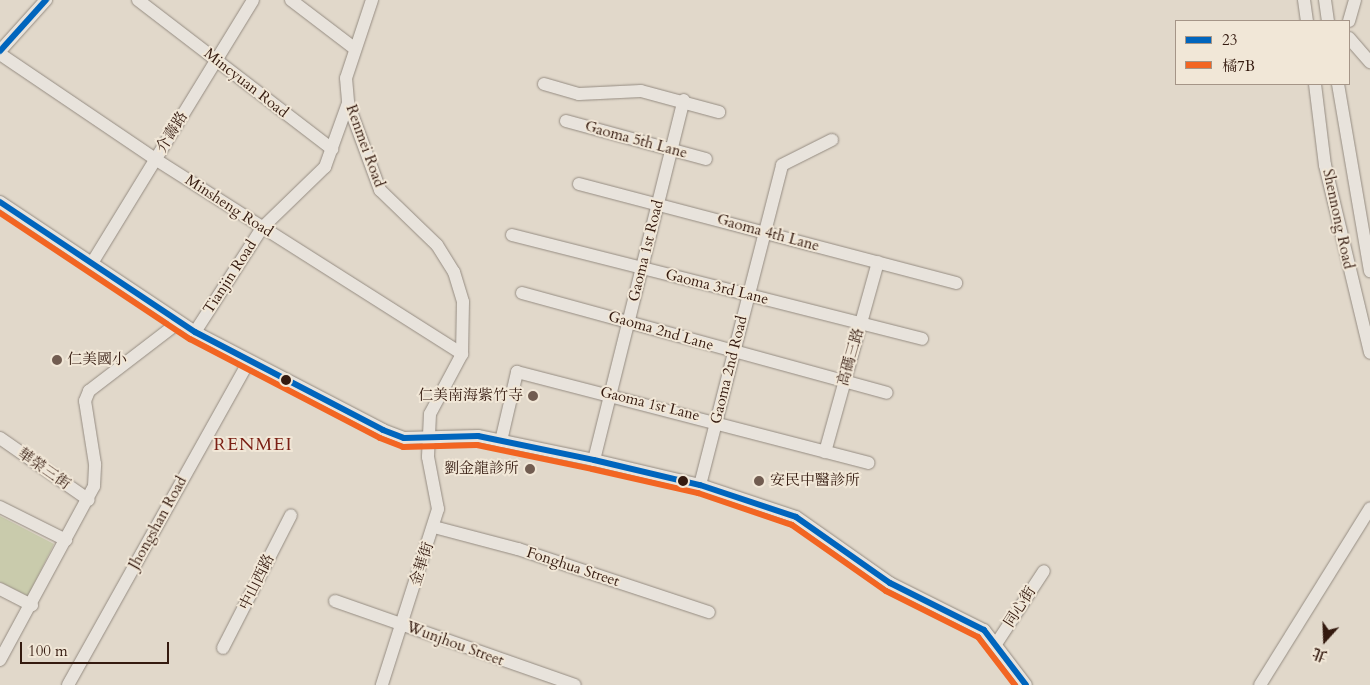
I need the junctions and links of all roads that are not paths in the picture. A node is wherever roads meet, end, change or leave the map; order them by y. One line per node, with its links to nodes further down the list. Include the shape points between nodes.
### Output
1 (46, 0): 14 (street)
2 (138, 0): 15 (street, Mincyuan Road, via 177,33 190,38)
3 (253, 0): 15 (street, 介壽路)
4 (291, 0): 13 (street)
5 (372, 0): 13 (street, Renmei Road)
6 (1304, 0): 9 (street)
7 (1325, 0): 10 (street)
8 (1355, 0): 11 (street)
9 (1307, 20)
10 (1328, 20)
11 (1349, 20)
12 (1350, 39): 16 (street)
13 (354, 48): 21 (street, Renmei Road, via 346,78)
14 (0, 52): 27 (street, Minsheng Road)
15 (215, 62): 26 (street, Mincyuan Road); 27 (street, 介壽路)
16 (1370, 62)
17 (544, 84): 20 (street, via 579,94 641,91)
18 (1315, 85): 48 (street, Shennong Road, via 1325,166)
19 (1338, 85): 38 (street, Shennong Road)
20 (684, 100): 22 (street); 25 (street, Gaoma 1st Road)
21 (348, 103): 26 (street, Tianjin Road); 49 (street, Renmei Road, via 380,190 437,245 454,272 463,302)
22 (718, 112)
23 (566, 121): 25 (street, Gaoma 5th Lane)
24 (832, 140): 33 (street, Gaoma 2nd Road, via 782,165)
25 (672, 148): 28 (street, Gaoma 5th Lane); 31 (street, Gaoma 1st Road)
26 (332, 149): 32 (street, Tianjin Road, via 325,167)
27 (156, 159): 32 (street, Minsheng Road); 36 (street, 介壽路)
28 (706, 160)
29 (579, 184): 31 (street, Gaoma 4th Lane)
30 (0, 202): 36 (street)
31 (658, 204): 33 (street, Gaoma 4th Lane); 37 (street, Gaoma 1st Road)
32 (262, 228): 45 (street, Tianjin Road); 49 (street, Minsheng Road)
33 (764, 231): 35 (street, Gaoma 4th Lane); 41 (street, Gaoma 2nd Road)
34 (512, 235): 37 (street, Gaoma 3rd Lane)
35 (878, 262): 39 (street, Gaoma 4th Lane); 44 (street, 高碼三路)
36 (92, 263): 42 (street)
37 (642, 269): 41 (street, Gaoma 3rd Lane); 43 (street, Gaoma 1st Road)
38 (1370, 272)
39 (956, 283)
40 (522, 293): 43 (street, Gaoma 2nd Lane)
41 (748, 294): 44 (street, Gaoma 3rd Lane); 47 (street, Gaoma 2nd Road)
42 (179, 322): 45 (street); 62 (street, via 136,359 105,376 89,390 85,401 95,464)
43 (629, 322): 47 (street, Gaoma 2nd Lane); 53 (street, Gaoma 1st Road)
44 (861, 324): 46 (street, Gaoma 3rd Lane); 51 (street, 高碼三路)
45 (195, 332): 50 (street)
46 (922, 339)
47 (734, 352): 51 (street, Gaoma 2nd Lane); 54 (street, Gaoma 2nd Road)
48 (1370, 353)
49 (462, 354): 56 (street, Renmei Road, via 430,414)
50 (249, 361): 56 (street, via 383,430); 77 (street, Jhongshan Road)
51 (844, 382): 52 (street, Gaoma 2nd Lane); 58 (street, 高碼三路)
52 (887, 393)
53 (610, 394): 54 (street, Gaoma 1st Lane); 57 (street, Gaoma 1st Lane, via 517,372); 59 (street, Gaoma 1st Road)
54 (717, 420): 58 (street, Gaoma 1st Lane); 61 (street, Gaoma 2nd Road)
55 (0, 438): 62 (street, 華榮三街)
56 (428, 439): 57 (street, via 478,436); 66 (street, 金華街, via 438,509)
57 (501, 441): 59 (street)
58 (825, 452): 60 (street, Gaoma 1st Lane)
59 (594, 460): 61 (street)
60 (868, 463)
61 (700, 484): 74 (street, via 804,520 858,560 926,603 968,619)
62 (89, 500): 67 (street)
63 (0, 507): 67 (street)
64 (1370, 508): 81 (street)
65 (291, 515): 75 (street, 中山西路)
66 (434, 527): 72 (street, Fonghua Street, via 518,549); 73 (street, 金華街)
67 (66, 540): 71 (street)
68 (1044, 571): 74 (street, 同心街)
69 (0, 589): 71 (street)
70 (335, 601): 73 (street, Wunjhou Street)
71 (32, 605): 76 (street)
72 (709, 612)
73 (403, 626): 78 (street, 金華街); 79 (street, Wunjhou Street)
74 (996, 644): 80 (street)
75 (223, 648)
76 (0, 660)
77 (68, 685)
78 (382, 685)
79 (575, 685)
80 (1026, 685)
81 (1260, 685)

